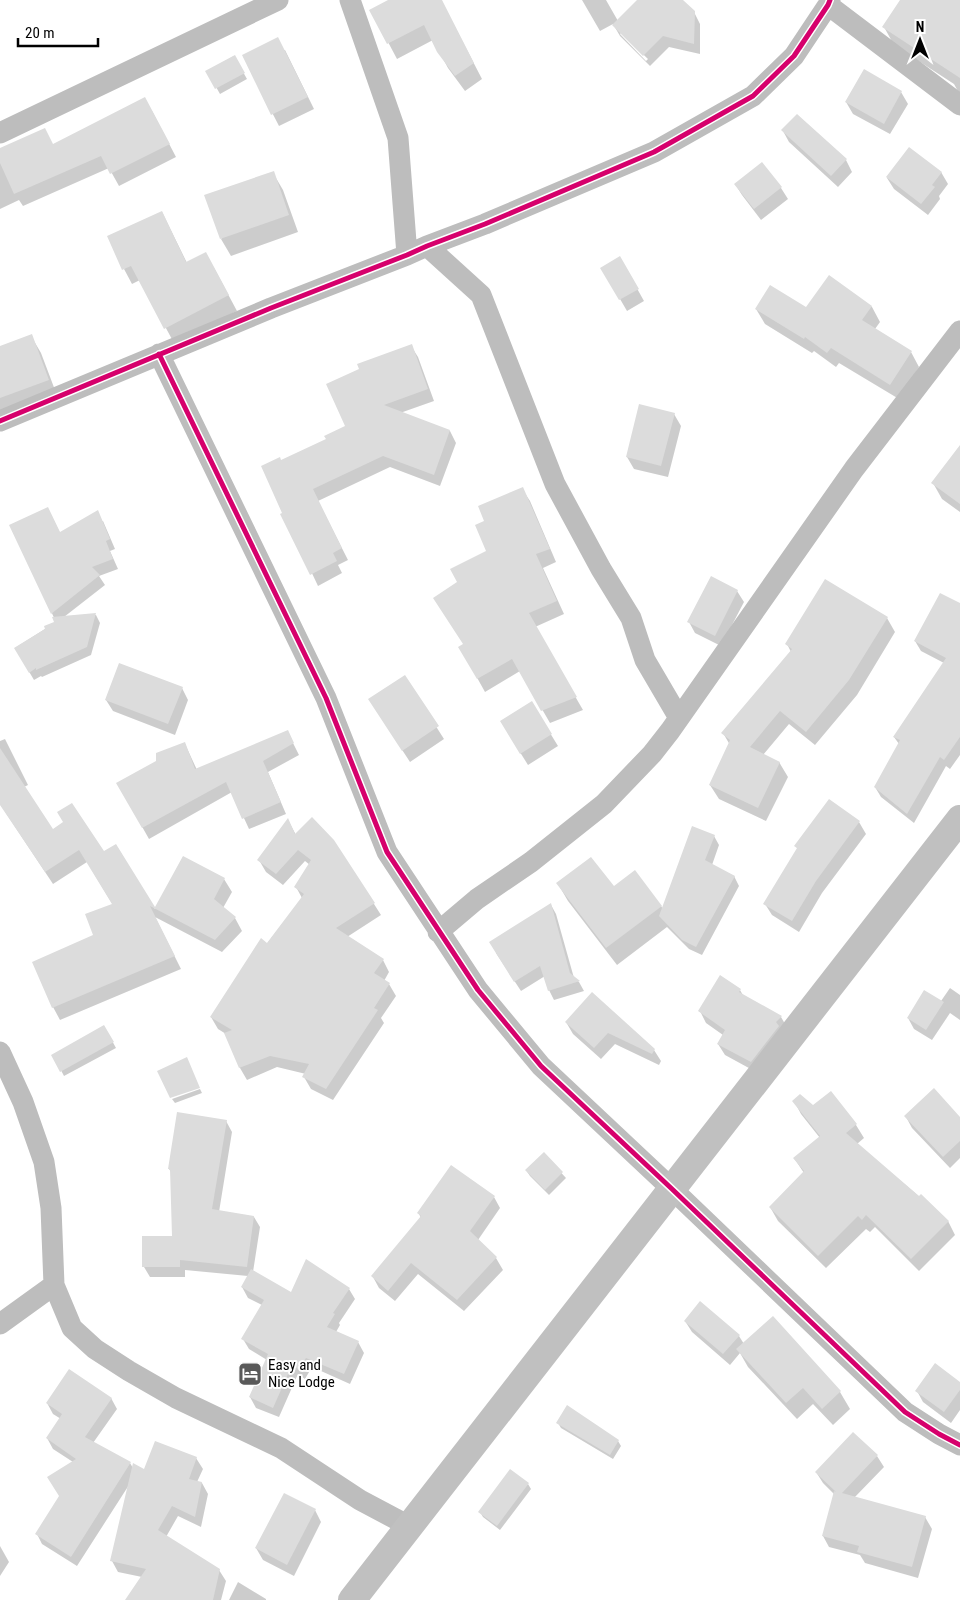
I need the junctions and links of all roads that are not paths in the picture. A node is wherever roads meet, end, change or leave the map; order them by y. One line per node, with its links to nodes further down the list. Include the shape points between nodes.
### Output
1 (278, 0): 5 (street)
2 (350, 0): 7 (street, via 398,138)
3 (829, 2): 4 (street); 6 (street, via 794,56 753,96 654,152)
4 (960, 105)
5 (0, 133)
6 (427, 246): 7 (street); 11 (street, via 482,295 555,484 631,618 645,660)
7 (407, 256): 9 (street)
8 (960, 330): 11 (street, via 854,469)
9 (159, 354): 10 (street); 13 (street, via 326,698 387,852)
10 (0, 421)
11 (679, 718): 13 (street, via 652,754 604,804)
12 (960, 819): 15 (main road)
13 (438, 932): 15 (street, via 478,990 541,1066)
14 (0, 1052): 16 (street, via 23,1102 44,1162 51,1208)
15 (672, 1189): 18 (street, via 905,1412); 19 (main road)
16 (54, 1285): 17 (street); 19 (street, via 72,1328 95,1349 176,1398 281,1448 360,1500)
17 (0, 1324)
18 (960, 1445)
19 (409, 1526): 20 (main road)
20 (352, 1600)

